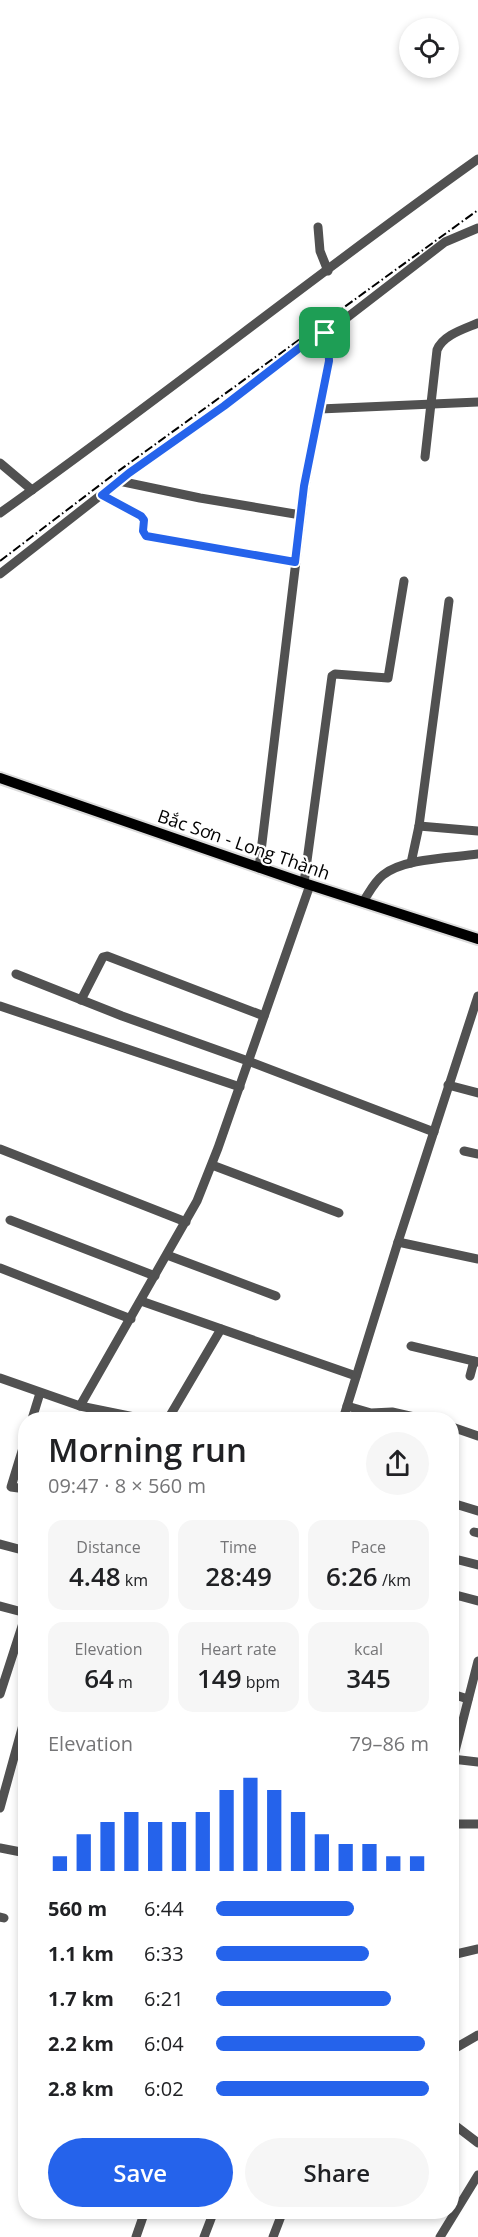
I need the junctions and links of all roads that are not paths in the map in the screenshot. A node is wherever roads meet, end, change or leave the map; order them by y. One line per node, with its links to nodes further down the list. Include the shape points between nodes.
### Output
1 (478, 159): 4 (street)
2 (318, 227): 4 (street, via 320,251)
3 (478, 228): 6 (street, via 445,242)
4 (328, 271): 13 (street)
5 (478, 323): 8 (street, via 440,342)
6 (327, 333): 9 (street, via 329,361); 12 (street, via 320,332)
7 (478, 402): 8 (street)
8 (431, 404): 9 (street); 10 (street)
9 (320, 410): 16 (street)
10 (425, 457)
11 (0, 463): 13 (street)
12 (119, 481): 14 (street); 16 (street)
13 (32, 490): 15 (street)
14 (102, 495): 17 (street, via 141,516 146,536); 18 (street)
15 (0, 513)
16 (301, 515): 17 (street)
17 (295, 562): 26 (street)
18 (0, 574)
19 (404, 581): 27 (street, via 388,678 335,674 331,678)
20 (449, 601): 22 (street)
21 (0, 778): 26 (main road, Bắc Sơn - Long Thành)
22 (420, 826): 23 (street); 25 (street)
23 (478, 831)
24 (478, 854): 25 (street)
25 (411, 863): 28 (street, via 382,876)
26 (259, 868): 27 (main road, Bắc Sơn - Long Thành)
27 (307, 884): 28 (main road, Bắc Sơn - Long Thành); 34 (street)
28 (363, 902): 29 (main road, Bắc Sơn - Long Thành)
29 (478, 939)
30 (16, 974): 32 (street)
31 (478, 996): 36 (street)
32 (81, 1000): 34 (street, via 105,956); 35 (street)
33 (0, 1006): 37 (street)
34 (264, 1016): 35 (street)
35 (248, 1061): 37 (street); 39 (street)
36 (448, 1085): 38 (street); 39 (street)
37 (240, 1088): 43 (street)
38 (478, 1093)
39 (434, 1132): 47 (street)
40 (0, 1149): 46 (street)
41 (464, 1151): 42 (street)
42 (478, 1154)
43 (212, 1165): 44 (street); 46 (street)
44 (339, 1213)
45 (10, 1220): 51 (street)
46 (186, 1222): 48 (street)
47 (398, 1242): 49 (street); 58 (street)
48 (167, 1255): 51 (street); 52 (street)
49 (478, 1259)
50 (0, 1268): 54 (street)
51 (155, 1276): 53 (street)
52 (276, 1296)
53 (141, 1300): 54 (street); 55 (street)
54 (131, 1319): 62 (street)
55 (221, 1329): 58 (street); 66 (street)
56 (411, 1346): 57 (street)
57 (476, 1362): 59 (street)
58 (356, 1376): 63 (street)
59 (470, 1376)
60 (0, 1378): 61 (street)
61 (40, 1393): 62 (street); 64 (street)
62 (80, 1406): 65 (street)
63 (347, 1406): 67 (street); 68 (street)
64 (34, 1412)
65 (106, 1412)
66 (172, 1412)
67 (345, 1412)
68 (368, 1412)
69 (459, 1429): 70 (street)
70 (478, 1436)
71 (18, 1464): 73 (street)
72 (0, 1484): 73 (street)
73 (11, 1487): 74 (street)
74 (18, 1488)
75 (459, 1505): 76 (street)
76 (478, 1511)
77 (0, 1544): 78 (street)
78 (18, 1549)
79 (459, 1560): 80 (street)
80 (478, 1565)
81 (459, 1596): 82 (street)
82 (478, 1601)
83 (0, 1606): 84 (street)
84 (18, 1611)
85 (18, 1638): 87 (street)
86 (478, 1661): 89 (street)
87 (0, 1694)
88 (459, 1696): 89 (street)
89 (468, 1699): 90 (street)
90 (459, 1734)
91 (18, 1743): 94 (street)
92 (459, 1761): 93 (street)
93 (478, 1762)
94 (0, 1808)
95 (459, 1824): 96 (street)
96 (478, 1824)
97 (0, 1848): 98 (street)
98 (18, 1851)
99 (478, 1949): 100 (street)
100 (459, 1953)
101 (478, 2035): 102 (street)
102 (459, 2046)
103 (459, 2128): 104 (street)
104 (478, 2143)
105 (477, 2179): 106 (street)
106 (459, 2207)
107 (142, 2219): 111 (street)
108 (211, 2219): 112 (street)
109 (280, 2219): 113 (street)
110 (451, 2219): 114 (street)
111 (136, 2237)
112 (204, 2237)
113 (273, 2237)
114 (440, 2237)

